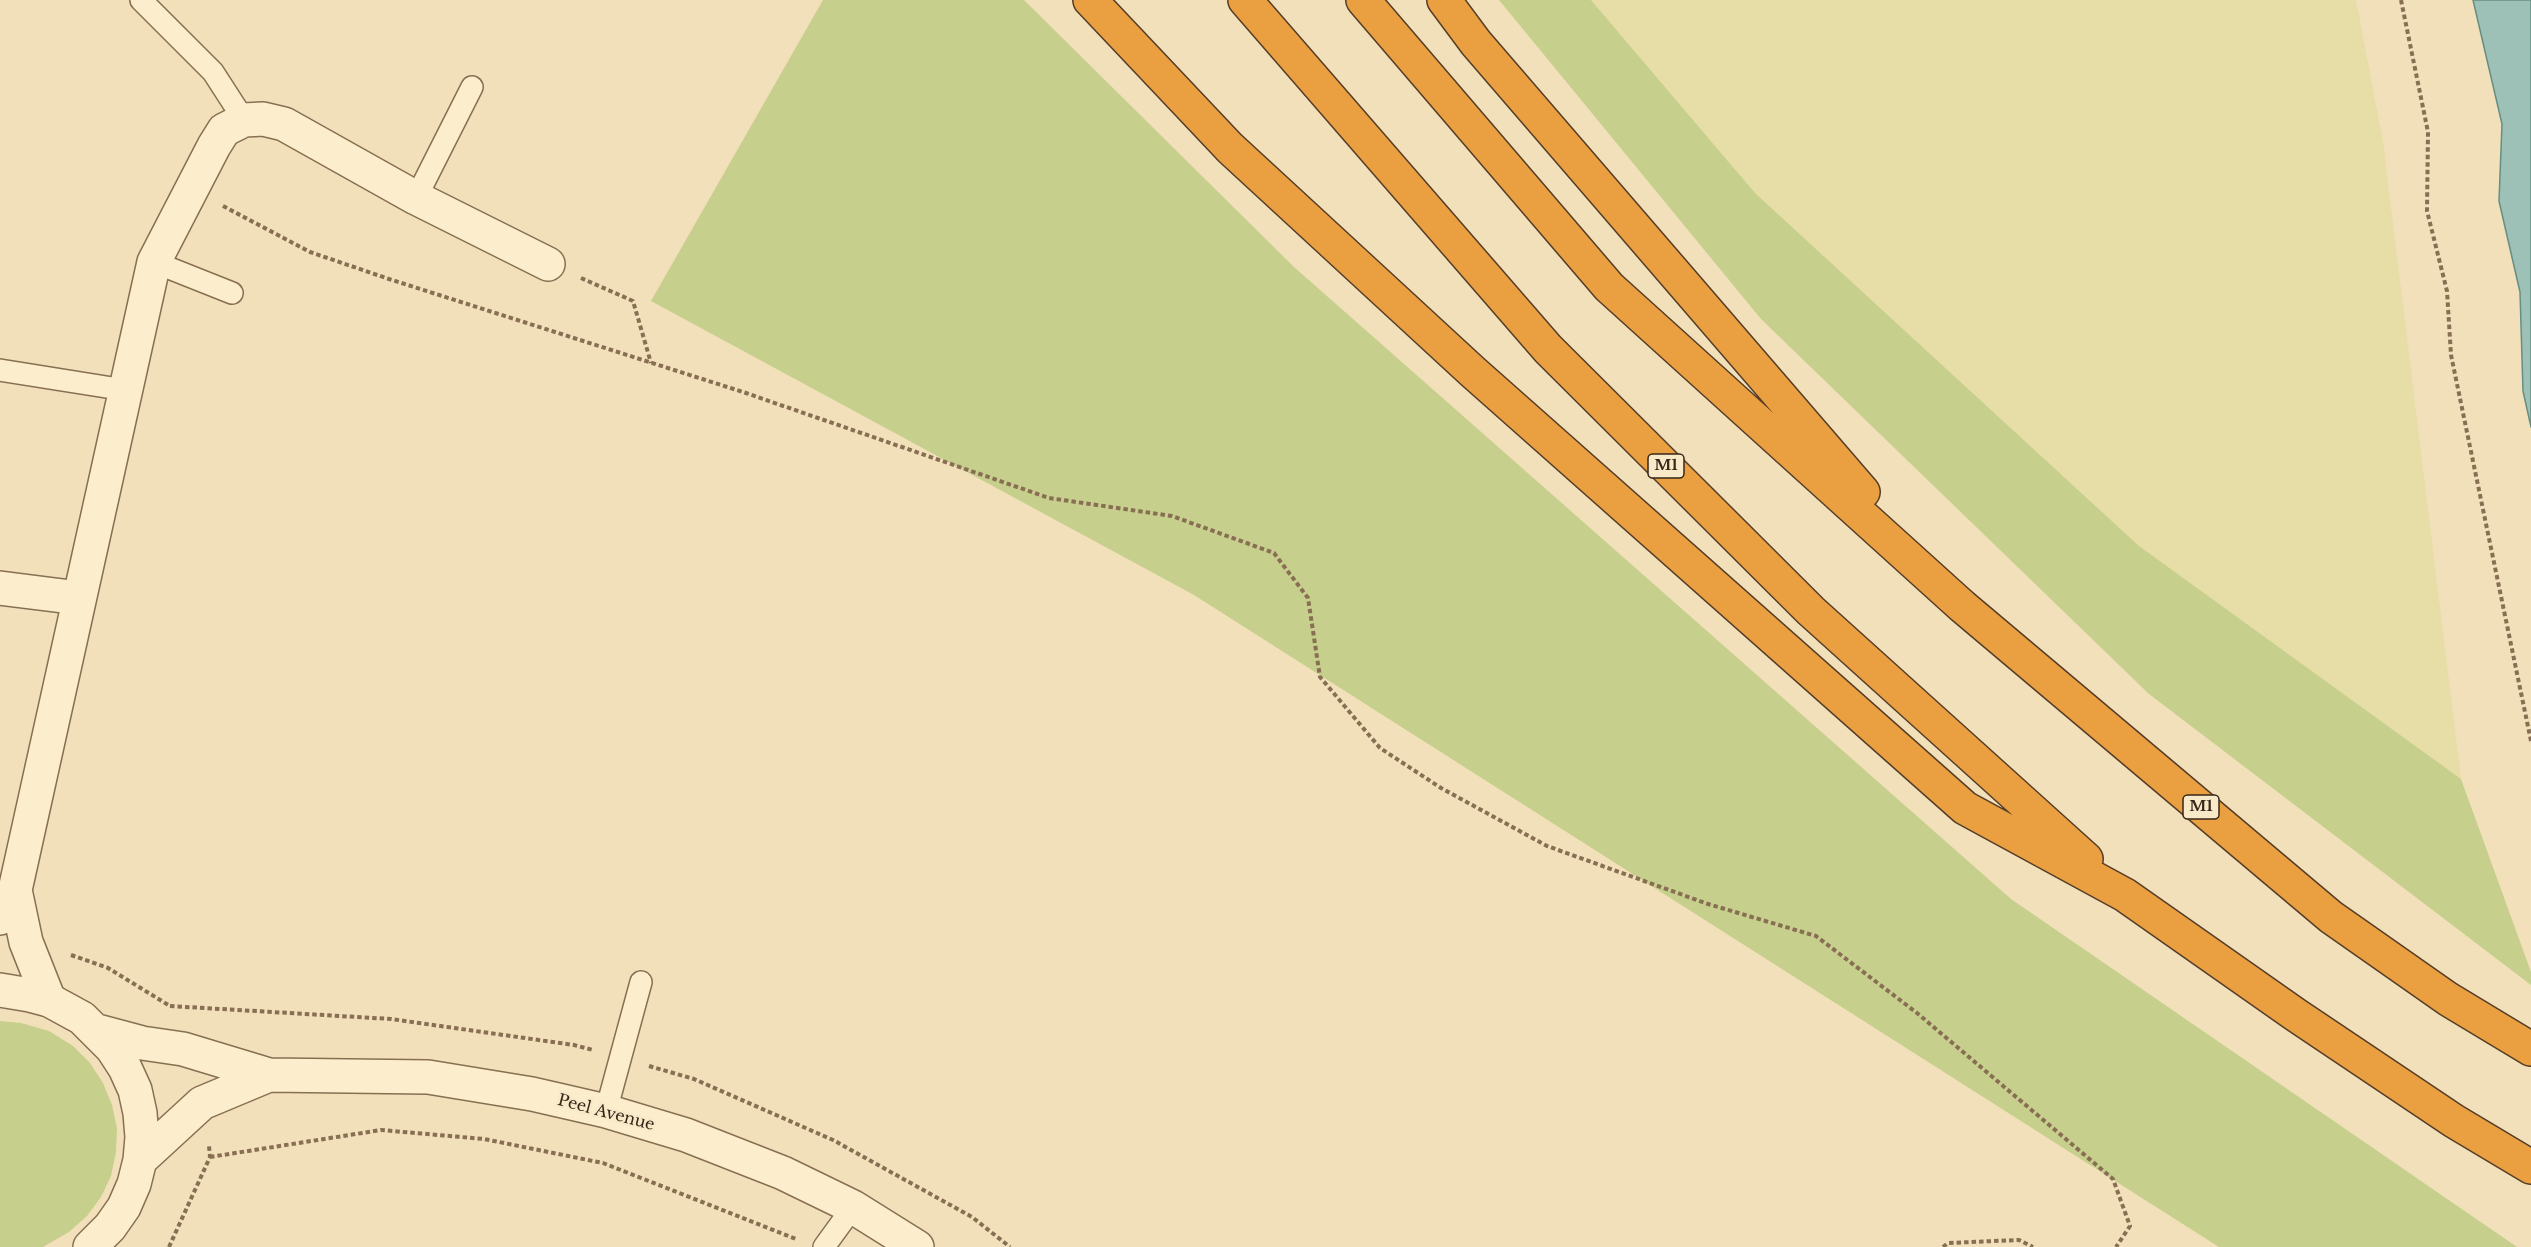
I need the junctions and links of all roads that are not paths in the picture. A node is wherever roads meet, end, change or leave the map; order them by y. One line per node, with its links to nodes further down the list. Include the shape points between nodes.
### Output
1 (141, 0): 7 (lane, via 213,72)
2 (1090, 0): 18 (highway, via 1230,148 1473,372 1965,808)
3 (1245, 0): 18 (highway, M1, via 1548,349 1811,611)
4 (1363, 0): 16 (highway, M1, via 1609,287)
5 (1444, 0): 16 (highway, via 1476,43)
6 (472, 87): 8 (lane)
7 (244, 120): 8 (street, via 284,124); 9 (street, via 224,130)
8 (416, 198): 10 (street)
9 (154, 262): 11 (lane); 13 (street)
10 (548, 264)
11 (232, 293)
12 (0, 370): 13 (lane)
13 (125, 390): 15 (street)
14 (0, 588): 15 (street)
15 (79, 598): 17 (street)
16 (1962, 606): 24 (highway, M1, via 2331,917 2448,999)
17 (15, 890): 19 (street); 22 (street, via 26,942)
18 (2125, 895): 28 (highway, M1, via 2454,1121)
19 (0, 918)
20 (641, 982): 26 (lane)
21 (0, 990): 22 (street)
22 (49, 1000): 23 (street)
23 (97, 1031): 25 (street, Peel Avenue, via 183,1049); 27 (street, via 125,1068 135,1090 141,1125)
24 (2531, 1049)
25 (269, 1075): 26 (street, Peel Avenue, via 428,1077); 27 (street, Peel Avenue, via 202,1103)
26 (606, 1111): 29 (street, Peel Avenue, via 686,1135 783,1173)
27 (140, 1161): 30 (street, via 124,1207)
28 (2531, 1167)
29 (853, 1207): 31 (lane); 32 (street, Peel Avenue)
30 (90, 1247)
31 (824, 1247)
32 (917, 1247)

